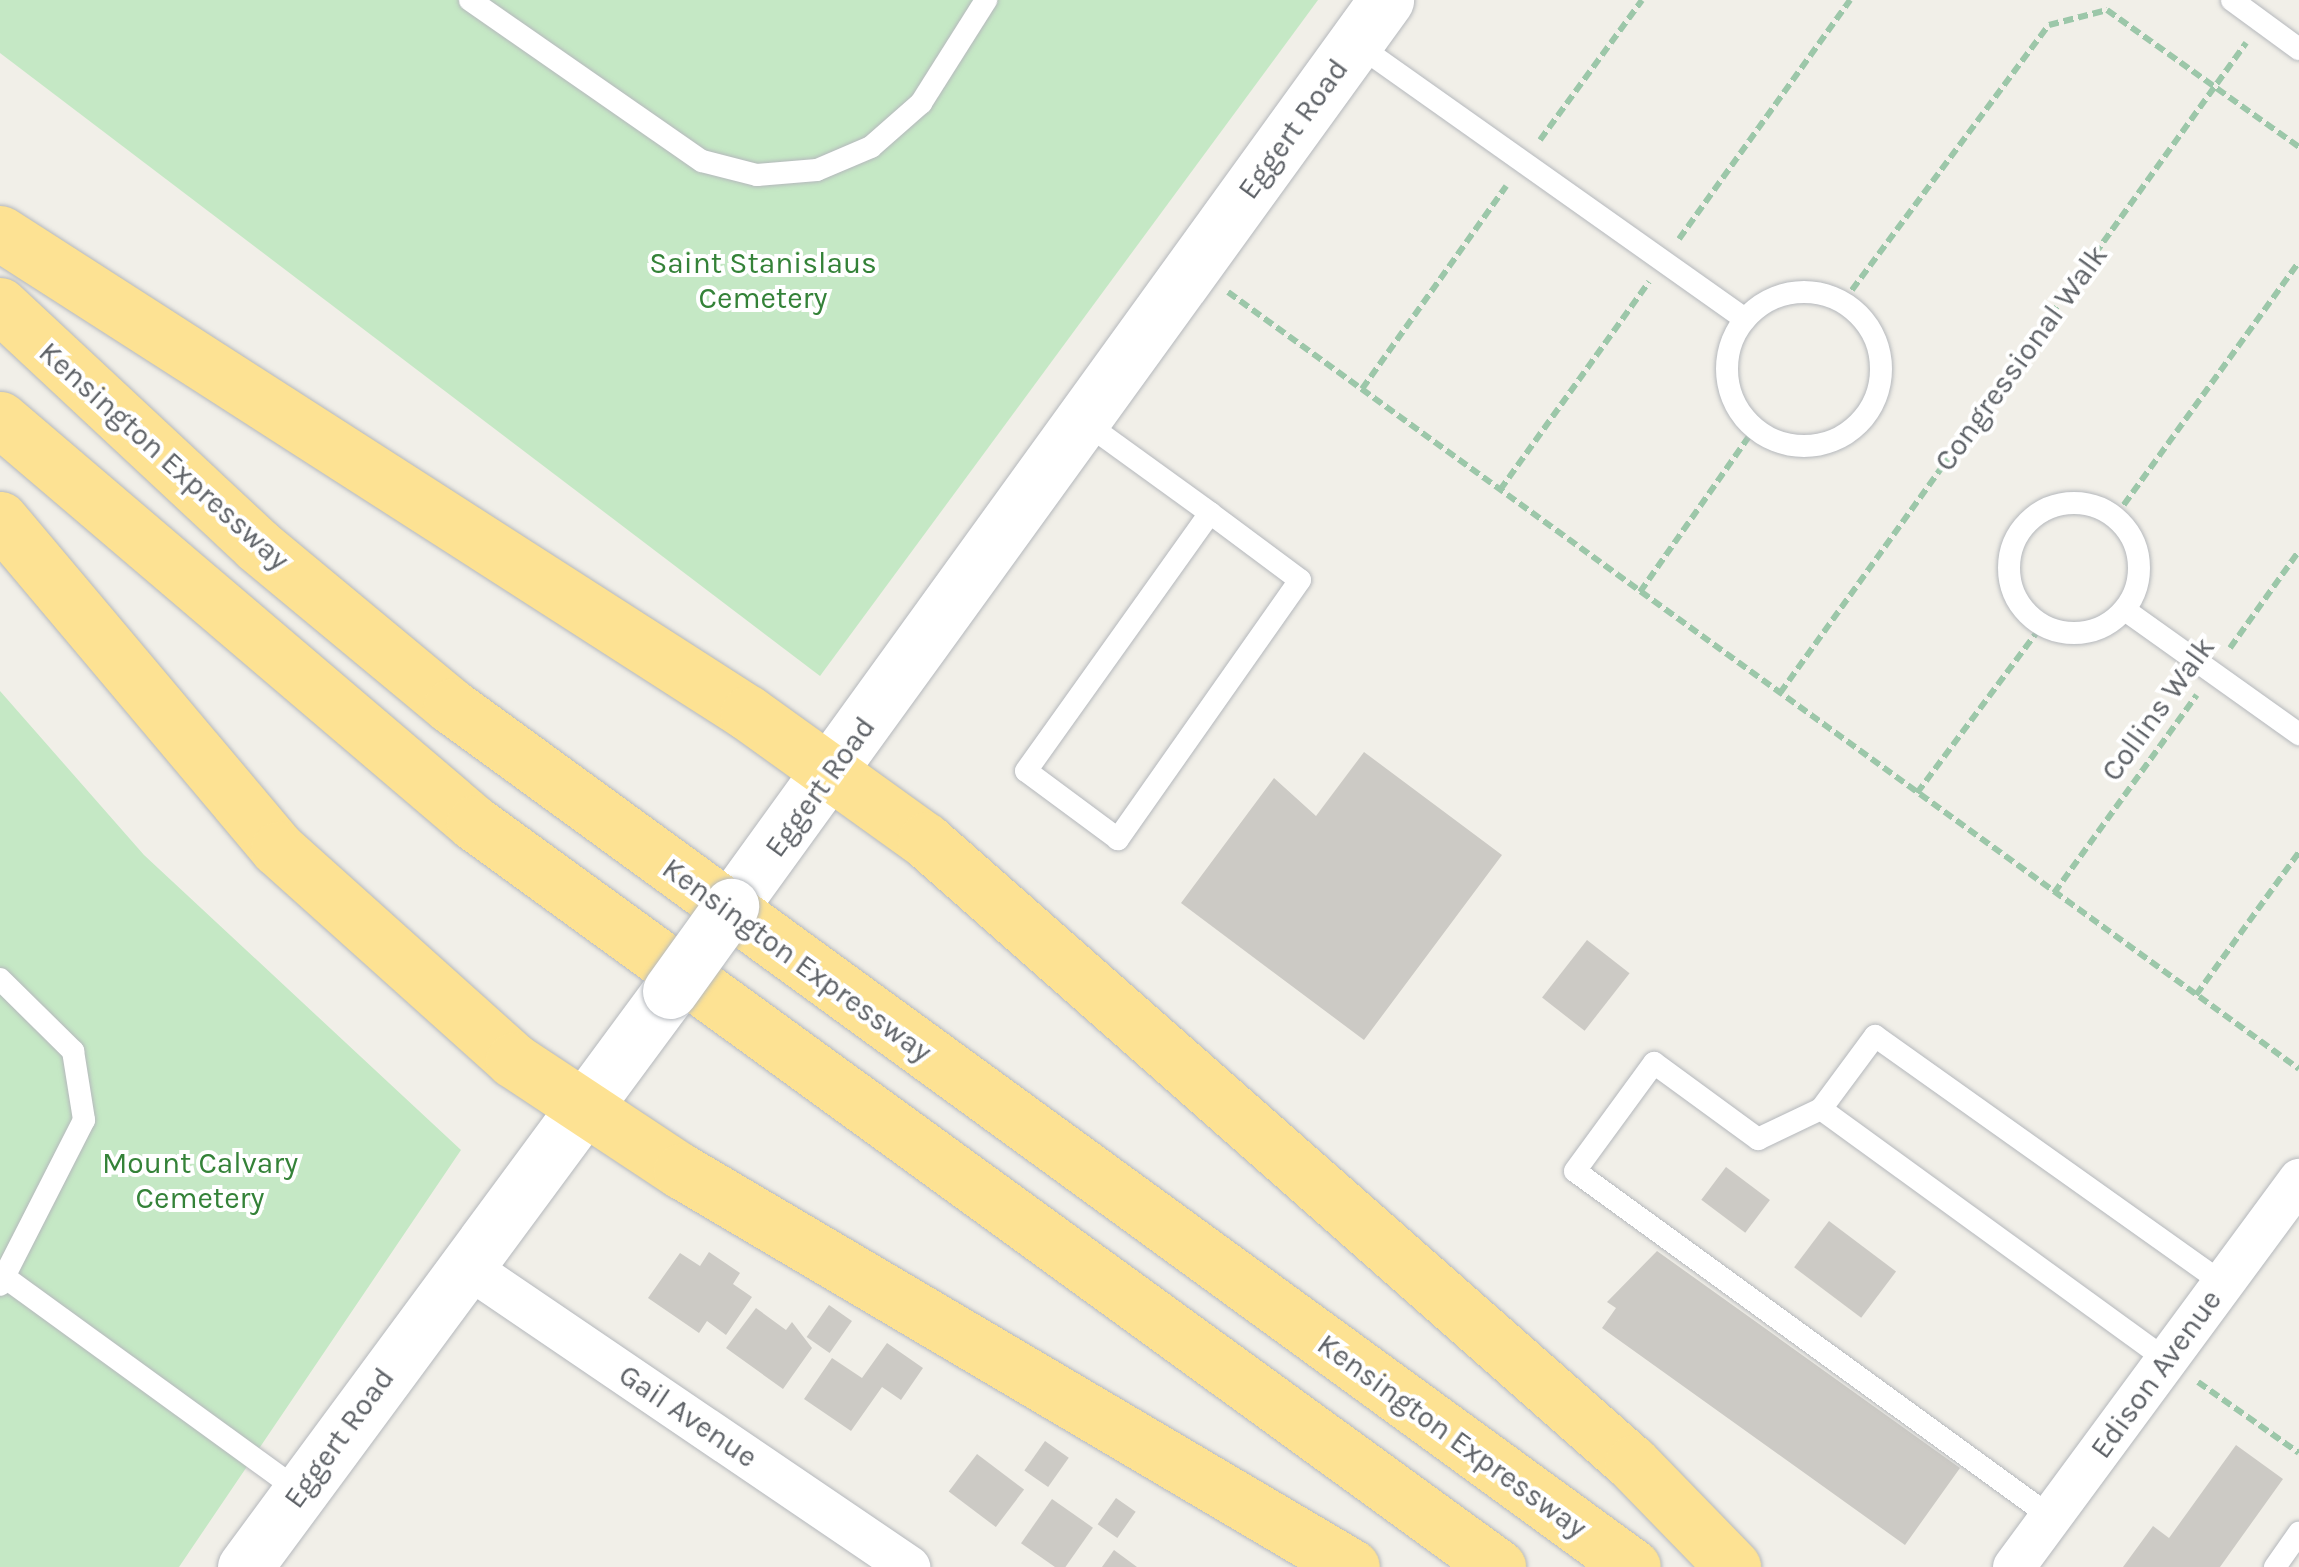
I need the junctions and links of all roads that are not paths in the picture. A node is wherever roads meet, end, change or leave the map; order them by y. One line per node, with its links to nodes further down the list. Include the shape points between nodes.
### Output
1 (470, 0): 2 (lane, via 702,161 756,174 817,170 872,147 920,103)
2 (986, 0)
3 (1386, 0): 5 (street, Eggert Road)
4 (2232, 0): 6 (lane)
5 (1355, 43): 9 (lane); 11 (street, Eggert Road)
6 (2299, 49)
7 (0, 233): 16 (highway)
8 (0, 305): 32 (highway, Kensington Expressway, via 257,545 450,706)
9 (1744, 318): 9 (lane, via 1791,292 1843,302 1878,345 1875,402 1859,425 1807,447 1754,429 1728,388 1729,351)
10 (0, 419): 31 (highway, via 474,823)
11 (1083, 420): 12 (lane); 16 (street, Eggert Road)
12 (1210, 513): 12 (lane, via 1300,580 1118,839 1026,771)
13 (0, 519): 18 (highway, via 292,862 418,982)
14 (2125, 610): 14 (lane, via 2140,572 2115,517 2064,504 2020,531 2011,582 2042,625 2086,632); 15 (lane)
15 (2299, 734)
16 (822, 785): 18 (street, Eggert Road, bridge); 33 (highway, via 1392,1250 1632,1463)
17 (0, 979): 22 (lane, via 72,1051 84,1120)
18 (587, 1104): 21 (street, Eggert Road); 30 (highway)
19 (1821, 1109): 23 (lane, via 1875,1036); 24 (lane); 26 (lane, via 1758,1139 1654,1064 1576,1171)
20 (2299, 1180): 23 (street, Edison Avenue)
21 (466, 1266): 25 (street, Eggert Road); 29 (street, Gail Avenue)
22 (3, 1281): 25 (lane)
23 (2223, 1283): 24 (street, Edison Avenue)
24 (2167, 1360): 26 (street, Edison Avenue)
25 (300, 1491): 28 (street, Eggert Road)
26 (2051, 1516): 34 (street, Edison Avenue)
27 (2299, 1533): 35 (lane)
28 (245, 1567)
29 (909, 1567)
30 (1352, 1567)
31 (1498, 1567)
32 (1633, 1567)
33 (1733, 1567)
34 (2014, 1567)
35 (2276, 1567)

